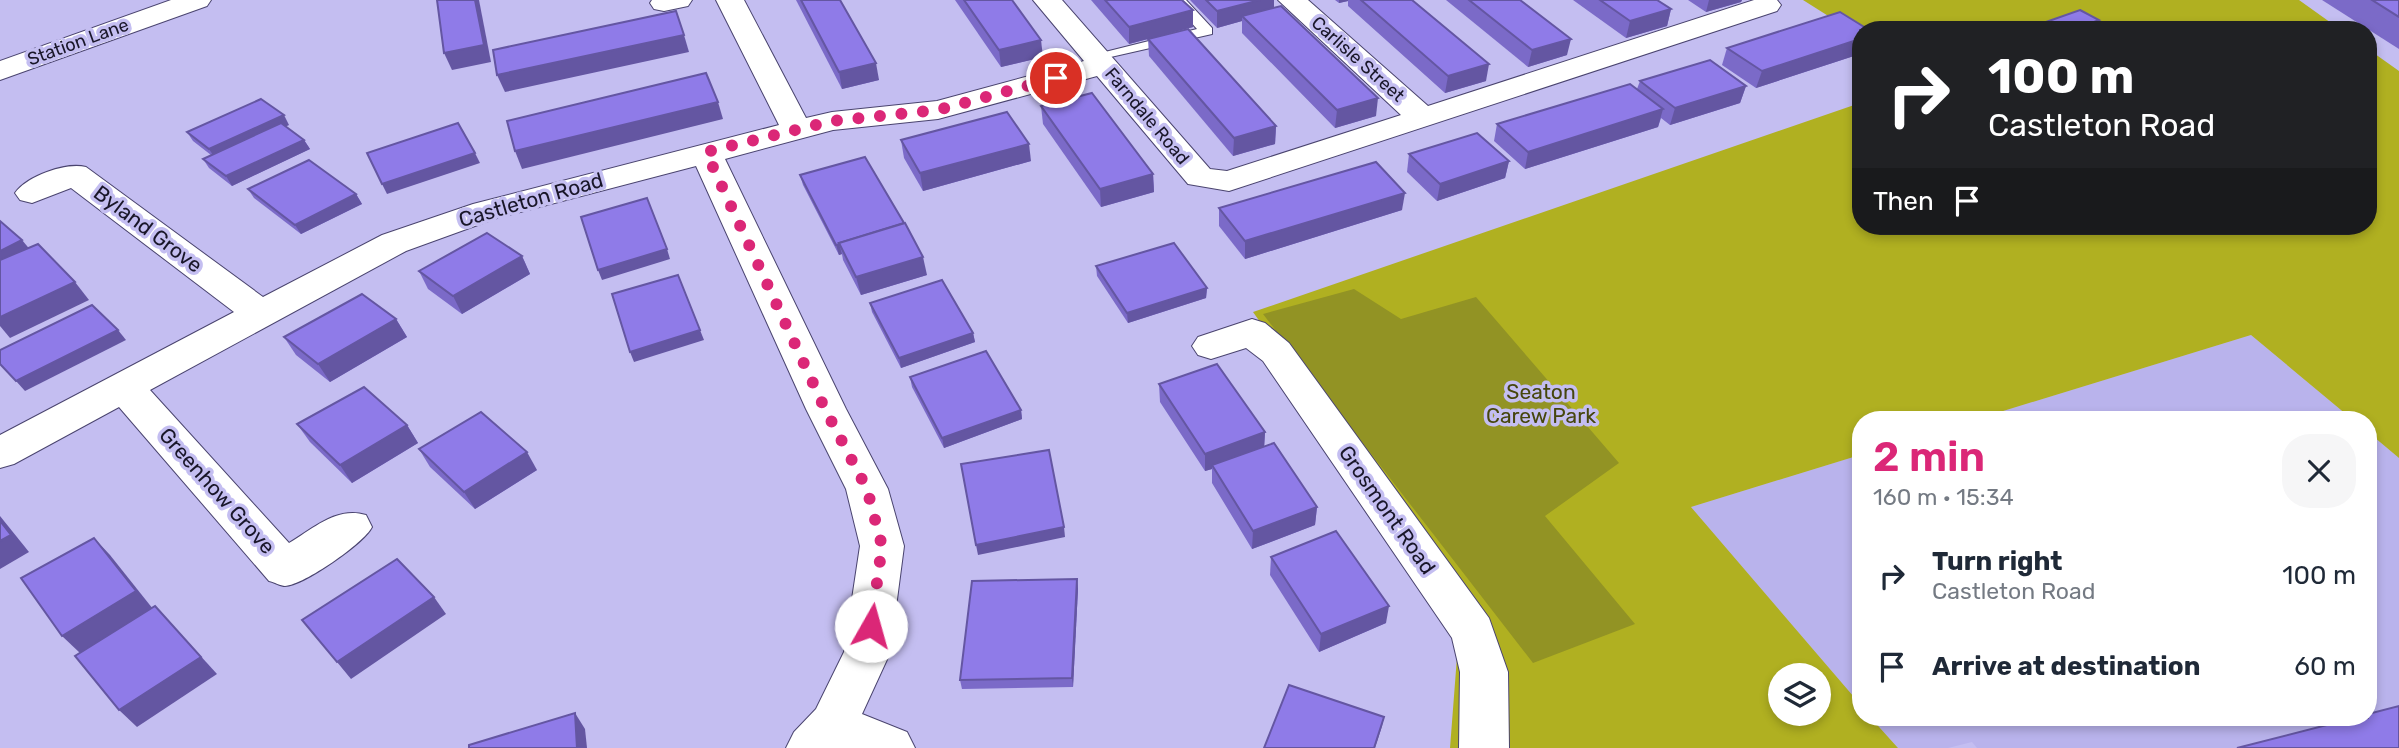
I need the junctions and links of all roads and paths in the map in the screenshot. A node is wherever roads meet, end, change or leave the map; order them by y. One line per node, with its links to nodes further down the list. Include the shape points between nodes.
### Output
1 (197, 0): 10 (street, Station Lane)
2 (730, 0): 12 (street)
3 (1047, 0): 9 (street, Farndale Road)
4 (1178, 0): 9 (lane, via 1207,31)
5 (1292, 0): 11 (street, Carlisle Street)
6 (1763, 3): 8 (street)
7 (1568, 38): 8 (street)
8 (1598, 60): 11 (street)
9 (1101, 62): 11 (street, Farndale Road, via 1200,177 1229,181); 12 (street, Castleton Road, via 938,110 832,121)
10 (0, 71)
11 (1424, 119)
12 (797, 130): 13 (street, Castleton Road)
13 (706, 152): 15 (street, Castleton Road, via 485,211 394,243); 20 (street, via 867,489 882,546 867,653)
14 (32, 192): 15 (street, Byland Grove, via 74,174)
15 (260, 313): 17 (street, Castleton Road)
16 (1211, 345): 22 (street, Grosmont Road, via 1252,332 1276,352 1473,632 1484,672)
17 (125, 388): 18 (street, Castleton Road); 19 (street, Greenhow Grove, via 285,568)
18 (0, 453)
19 (351, 527)
20 (822, 736): 21 (street)
21 (890, 748)
22 (1485, 748)

